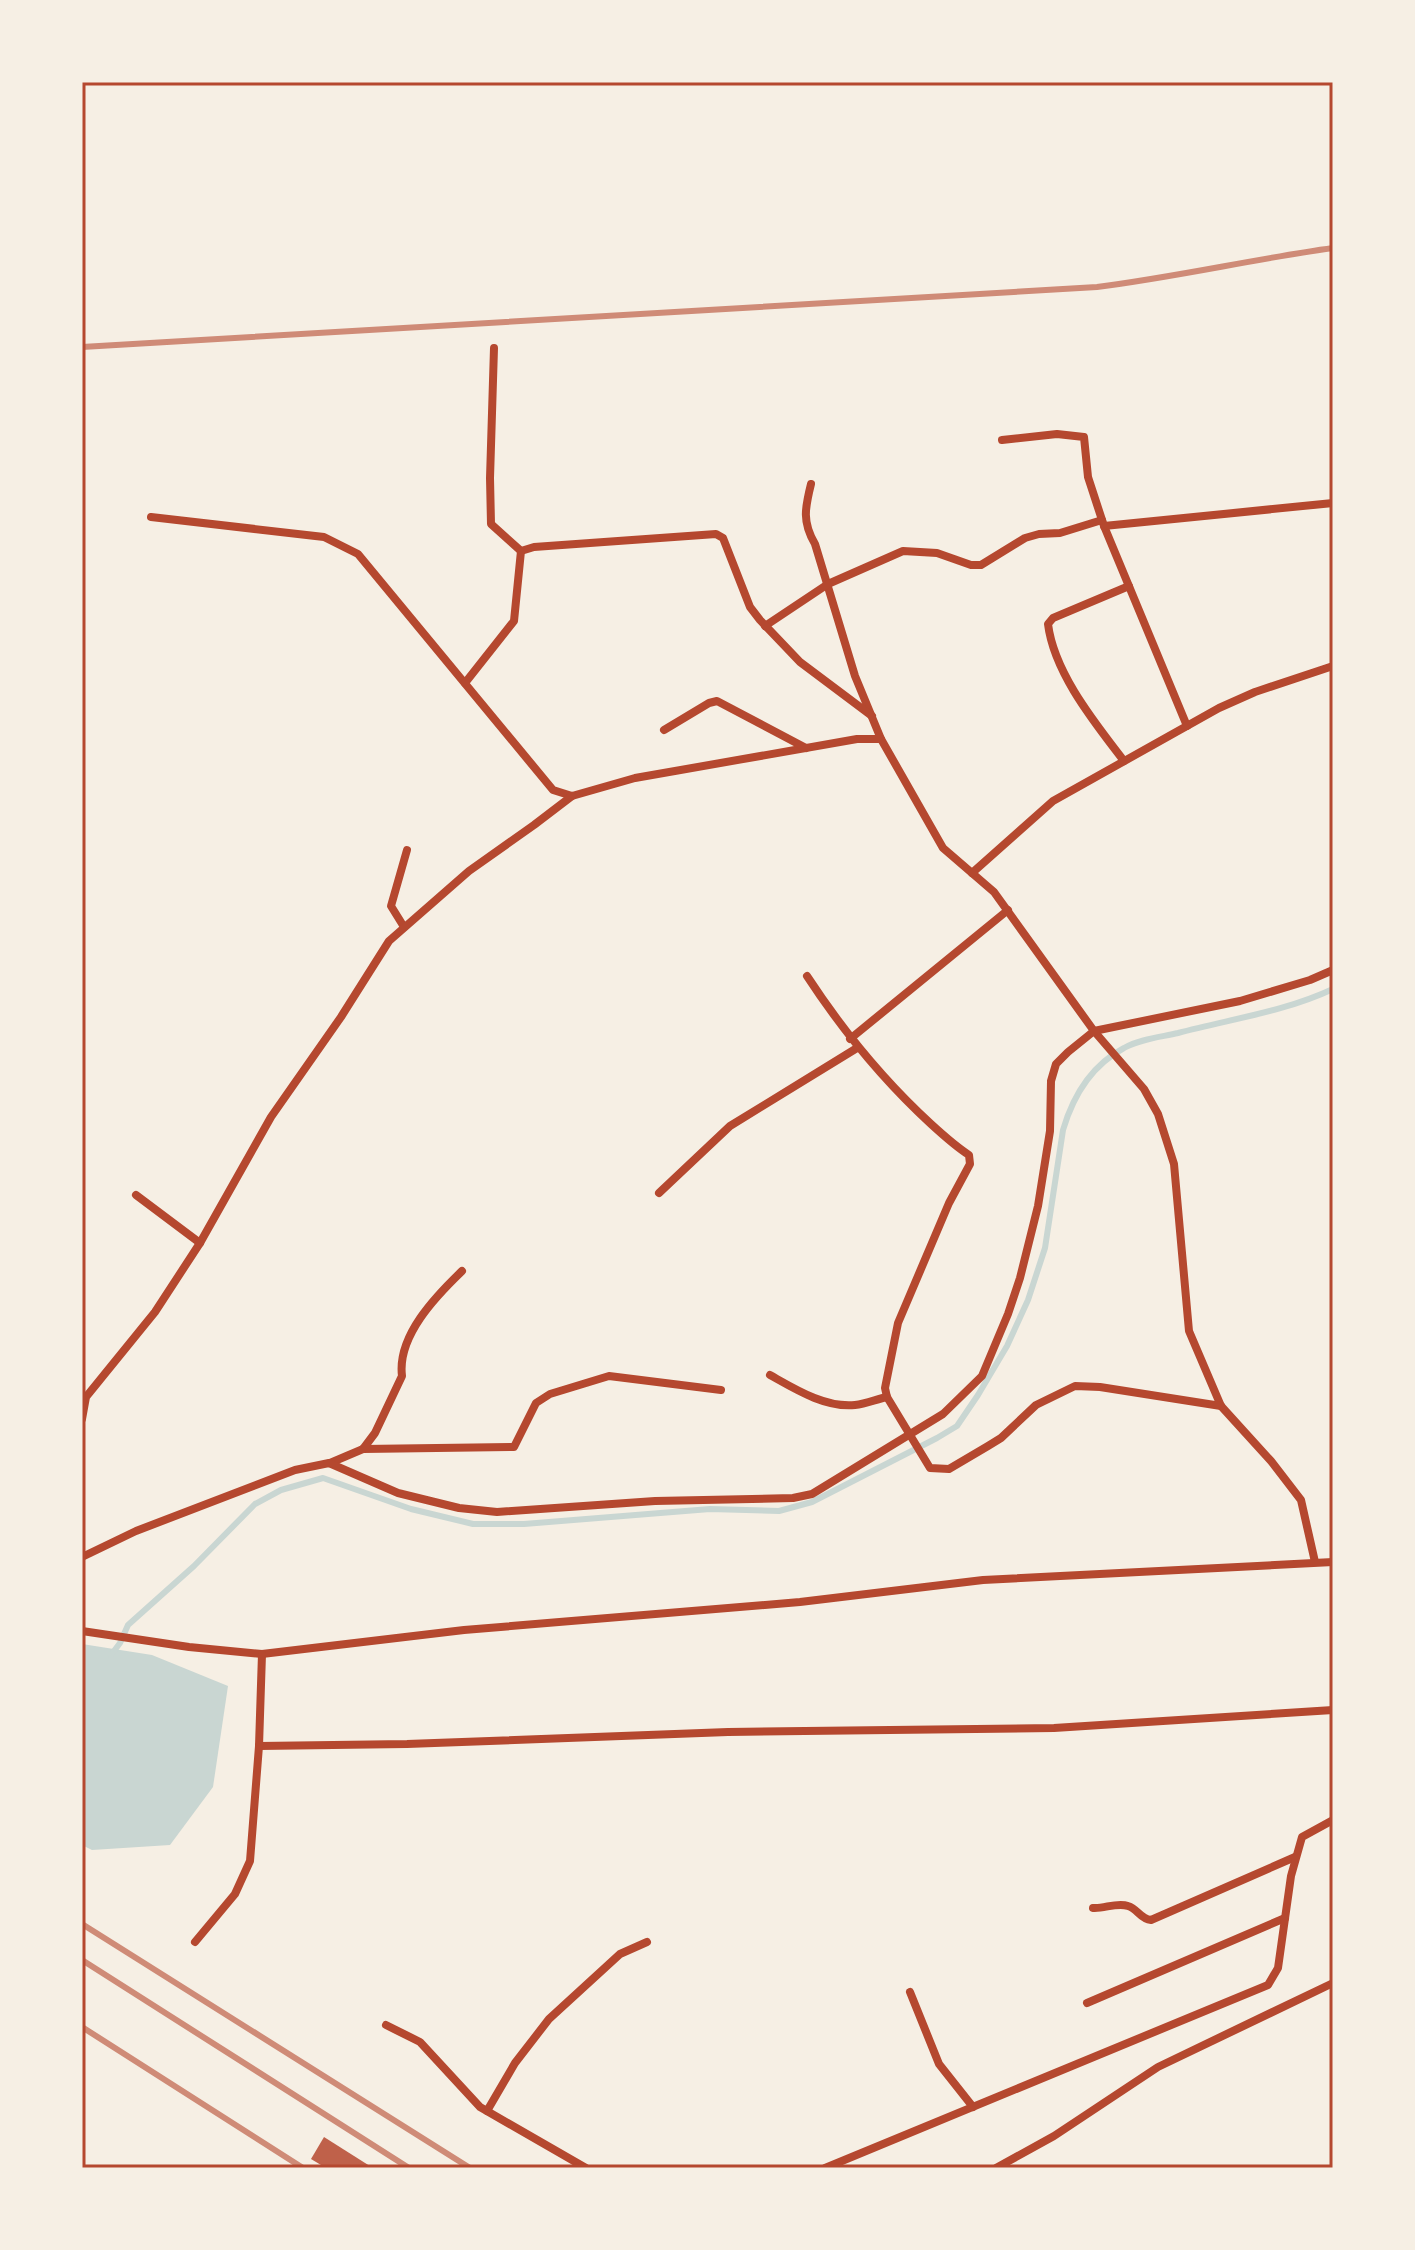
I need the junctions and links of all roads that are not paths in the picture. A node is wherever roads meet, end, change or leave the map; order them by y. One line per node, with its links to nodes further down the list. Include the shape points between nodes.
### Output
1 (494, 348): 7 (street, via 491,524)
2 (1002, 440): 6 (street, via 1084,437 1088,477)
3 (811, 484): 8 (street, via 803,513)
4 (1333, 503): 6 (street)
5 (151, 517): 12 (street, via 324,537 358,554)
6 (1103, 523): 8 (street, via 1025,538 981,565 937,553 903,551); 9 (street)
7 (521, 551): 10 (street, via 716,534 723,538 750,607); 12 (street, via 514,621)
8 (828, 584): 10 (street); 13 (street)
9 (1129, 586): 14 (street); 18 (street, via 1048,624 1050,640 1082,707)
10 (765, 626): 13 (street, via 800,662)
11 (1333, 666): 14 (street, via 1255,692)
12 (465, 683): 19 (street, via 553,790)
13 (872, 716): 16 (street)
14 (1187, 726): 18 (street)
15 (664, 730): 17 (street, via 717,701)
16 (881, 739): 17 (street); 21 (street, via 943,848)
17 (807, 748): 19 (street, via 635,778)
18 (1124, 761): 21 (street, via 1053,801)
19 (572, 796): 23 (street, via 469,871)
20 (407, 850): 23 (street, via 391,906)
21 (972, 873): 22 (street)
22 (1008, 910): 26 (street); 27 (street)
23 (404, 927): 31 (street, via 389,941 271,1117)
24 (1333, 970): 26 (street, via 1240,1001)
25 (807, 976): 27 (street)
26 (1094, 1031): 36 (street, via 1144,1089 1158,1114 1174,1164 1189,1331); 38 (street, via 1056,1064 1038,1206 1020,1278 992,1354 982,1376)
27 (850, 1039): 28 (street)
28 (857, 1048): 29 (street, via 730,1126); 35 (street, via 898,1094 969,1155 970,1164 898,1323)
29 (659, 1193)
30 (136, 1195): 31 (street)
31 (200, 1243): 37 (street, via 146,1325 86,1397)
32 (462, 1271): 39 (street, via 439,1293 409,1337 402,1376)
33 (770, 1375): 35 (street, via 801,1393 837,1404)
34 (721, 1390): 39 (street, via 609,1376 536,1403 514,1447)
35 (887, 1397): 38 (street)
36 (1221, 1406): 38 (street, via 1075,1386 1036,1405 1001,1438 949,1469 930,1468); 42 (street, via 1301,1500)
37 (82, 1419)
38 (912, 1437): 40 (street, via 812,1494 793,1498 497,1512 398,1493)
39 (363, 1449): 40 (street)
40 (329, 1463): 41 (street, via 295,1470)
41 (82, 1557)
42 (1315, 1562): 43 (street); 45 (street, via 983,1580)
43 (1333, 1562)
44 (82, 1631): 45 (street)
45 (262, 1654): 47 (street)
46 (1333, 1710): 47 (street, via 1054,1728)
47 (259, 1746): 52 (street, via 250,1861 235,1894)
48 (1333, 1820): 49 (street, via 1302,1837)
49 (1295, 1857): 50 (street, via 1151,1920 1131,1906); 51 (street)
50 (1093, 1908)
51 (1285, 1918): 56 (street); 58 (street, via 1278,1968 1268,1985)
52 (195, 1942)
53 (647, 1942): 59 (street, via 620,1954 549,2019)
54 (1333, 1983): 62 (street, via 1158,2067)
55 (910, 1992): 58 (street, via 939,2064)
56 (1087, 2003)
57 (386, 2025): 59 (street, via 420,2042)
58 (973, 2107): 61 (street)
59 (487, 2111): 60 (street)
60 (586, 2168)
61 (825, 2168)
62 (996, 2168)

